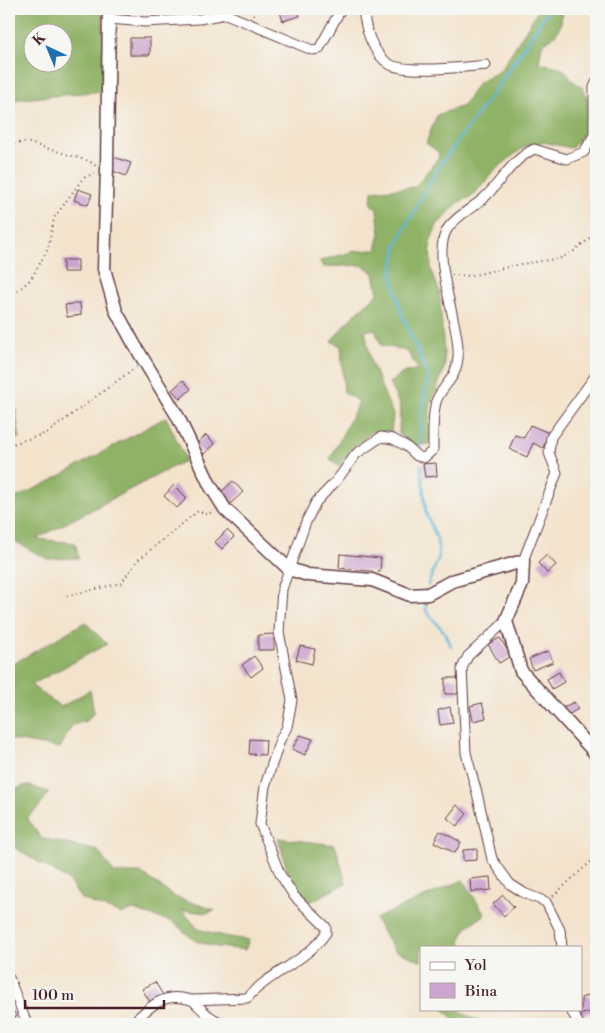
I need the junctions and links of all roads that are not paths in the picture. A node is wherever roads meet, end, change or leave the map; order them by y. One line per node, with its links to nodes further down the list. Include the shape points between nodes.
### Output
1 (341, 9): 3 (street, via 319,49 312,50 226,14 146,22)
2 (363, 9): 4 (street, via 374,48 390,64 406,68 445,69)
3 (109, 14): 8 (street, via 104,269 116,311 178,418 225,509)
4 (486, 65)
5 (596, 83): 8 (street, via 594,135 584,152 567,159 534,149 520,156 490,192 449,226 443,236 445,290 458,336 458,355 452,379 438,397 435,408 433,450 424,458 393,439 381,437 356,454 316,502)
6 (596, 375): 7 (street, via 551,437 549,453 557,473)
7 (523, 561): 8 (street, via 452,581 428,594 410,594 372,580 308,575); 9 (street, via 522,584)
8 (289, 569): 13 (street, via 282,589 279,632 292,700 287,727 265,786 260,824 280,874 294,896 326,927 326,933 315,947 270,977 247,998)
9 (506, 621): 10 (street, via 521,671); 11 (street, via 468,656 462,668 466,753 492,859 510,884 546,902 560,930)
10 (596, 754)
11 (562, 946)
12 (9, 978): 15 (street)
13 (192, 1000): 16 (street, via 166,998 152,1005); 17 (street, via 205,1015)
14 (571, 1010): 18 (street)
15 (27, 1024)
16 (131, 1024)
17 (224, 1024)
18 (579, 1024)

